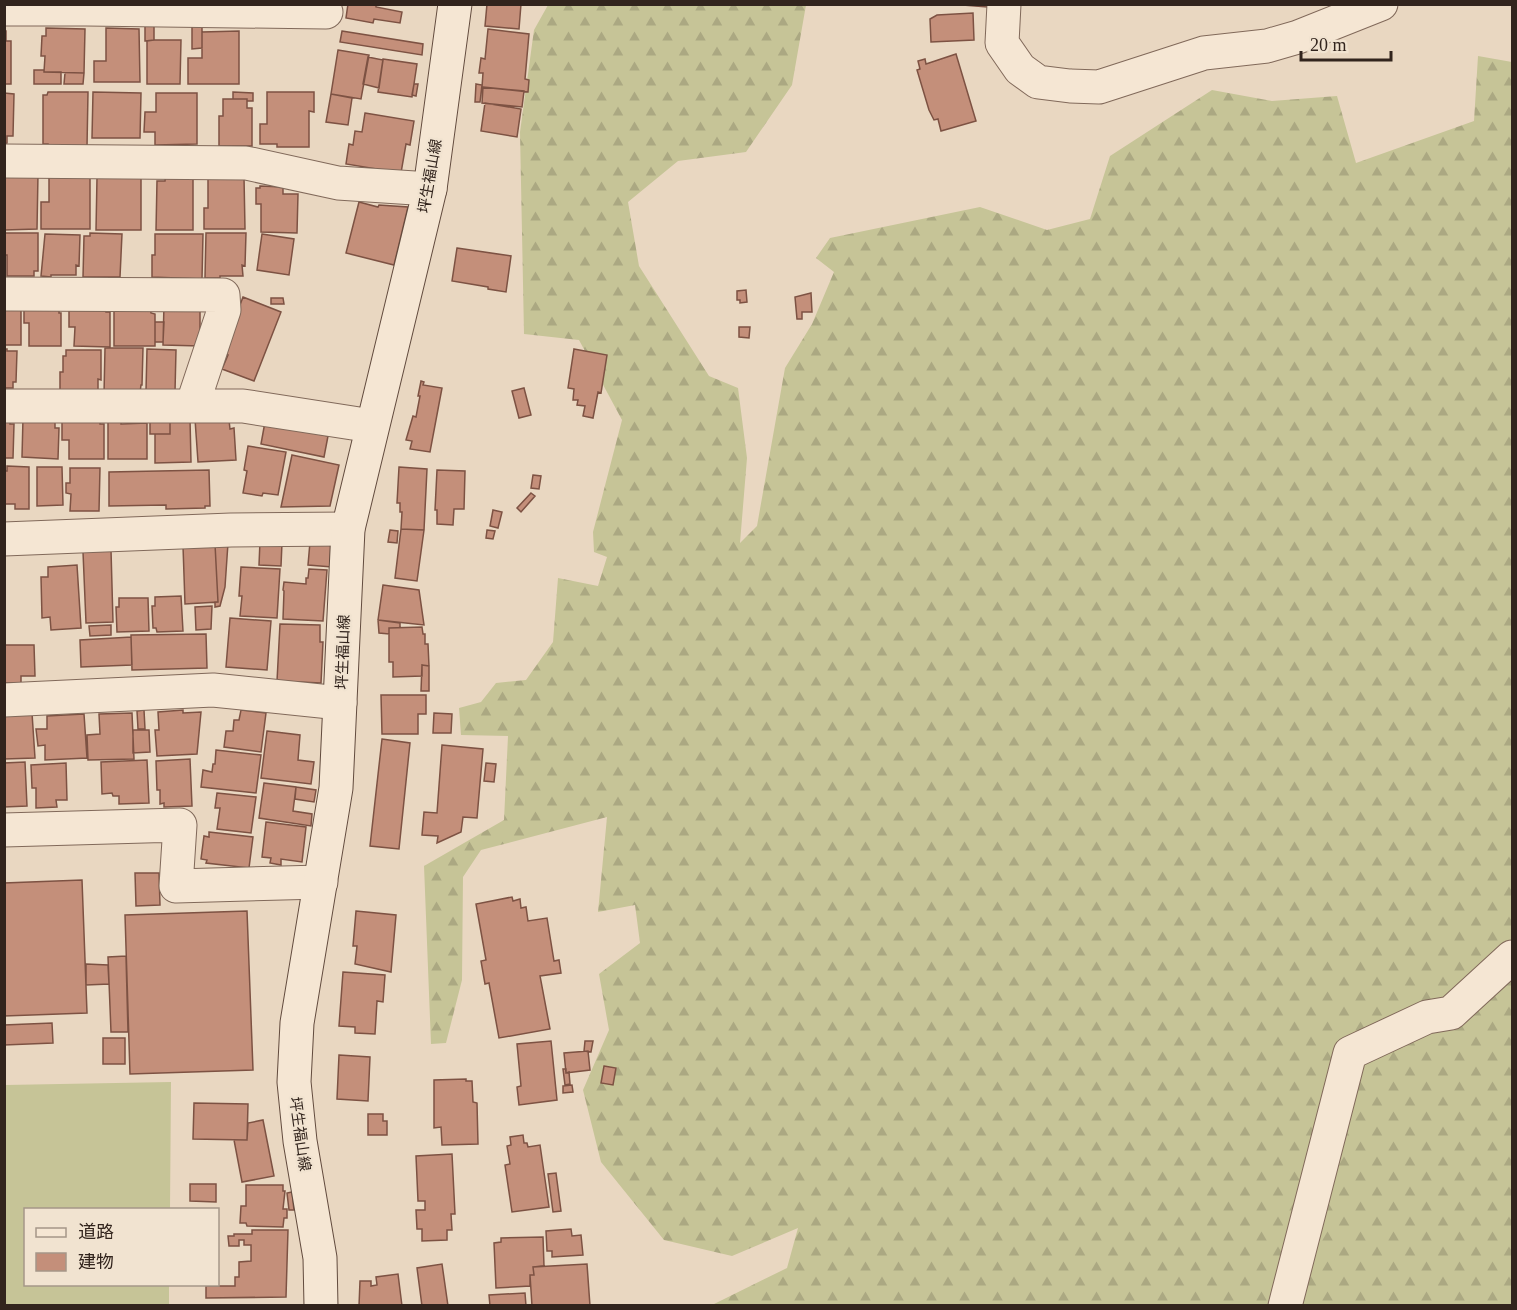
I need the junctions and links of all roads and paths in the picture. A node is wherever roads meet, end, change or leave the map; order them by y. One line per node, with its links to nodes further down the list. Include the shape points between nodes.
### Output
1 (455, 4): 8 (street, 坪生福山線)
2 (1004, 4): 3 (street, via 1002,43 1020,69 1038,82 1099,87 1204,53 1267,46 1298,37)
3 (1381, 4)
4 (86, 7): 5 (street); 6 (street)
5 (4, 9)
6 (326, 12)
7 (4, 161): 8 (street, via 246,163 338,183)
8 (430, 189): 12 (street, 坪生福山線)
9 (4, 294): 10 (street, via 223,295 224,310)
10 (192, 405): 11 (street); 12 (street, via 243,406)
11 (4, 406)
12 (372, 426): 13 (street, 坪生福山線)
13 (348, 529): 14 (street); 16 (street, 坪生福山線)
14 (4, 539)
15 (4, 700): 16 (street, via 213,690)
16 (340, 703): 18 (street, 坪生福山線, via 336,788)
17 (4, 830): 18 (street, via 180,825 176,886)
18 (321, 882): 20 (street, 坪生福山線, via 297,1023 294,1082 320,1258)
19 (1512, 957): 21 (street, via 1451,1013 1427,1017 1350,1053)
20 (321, 1305)
21 (1285, 1305)

